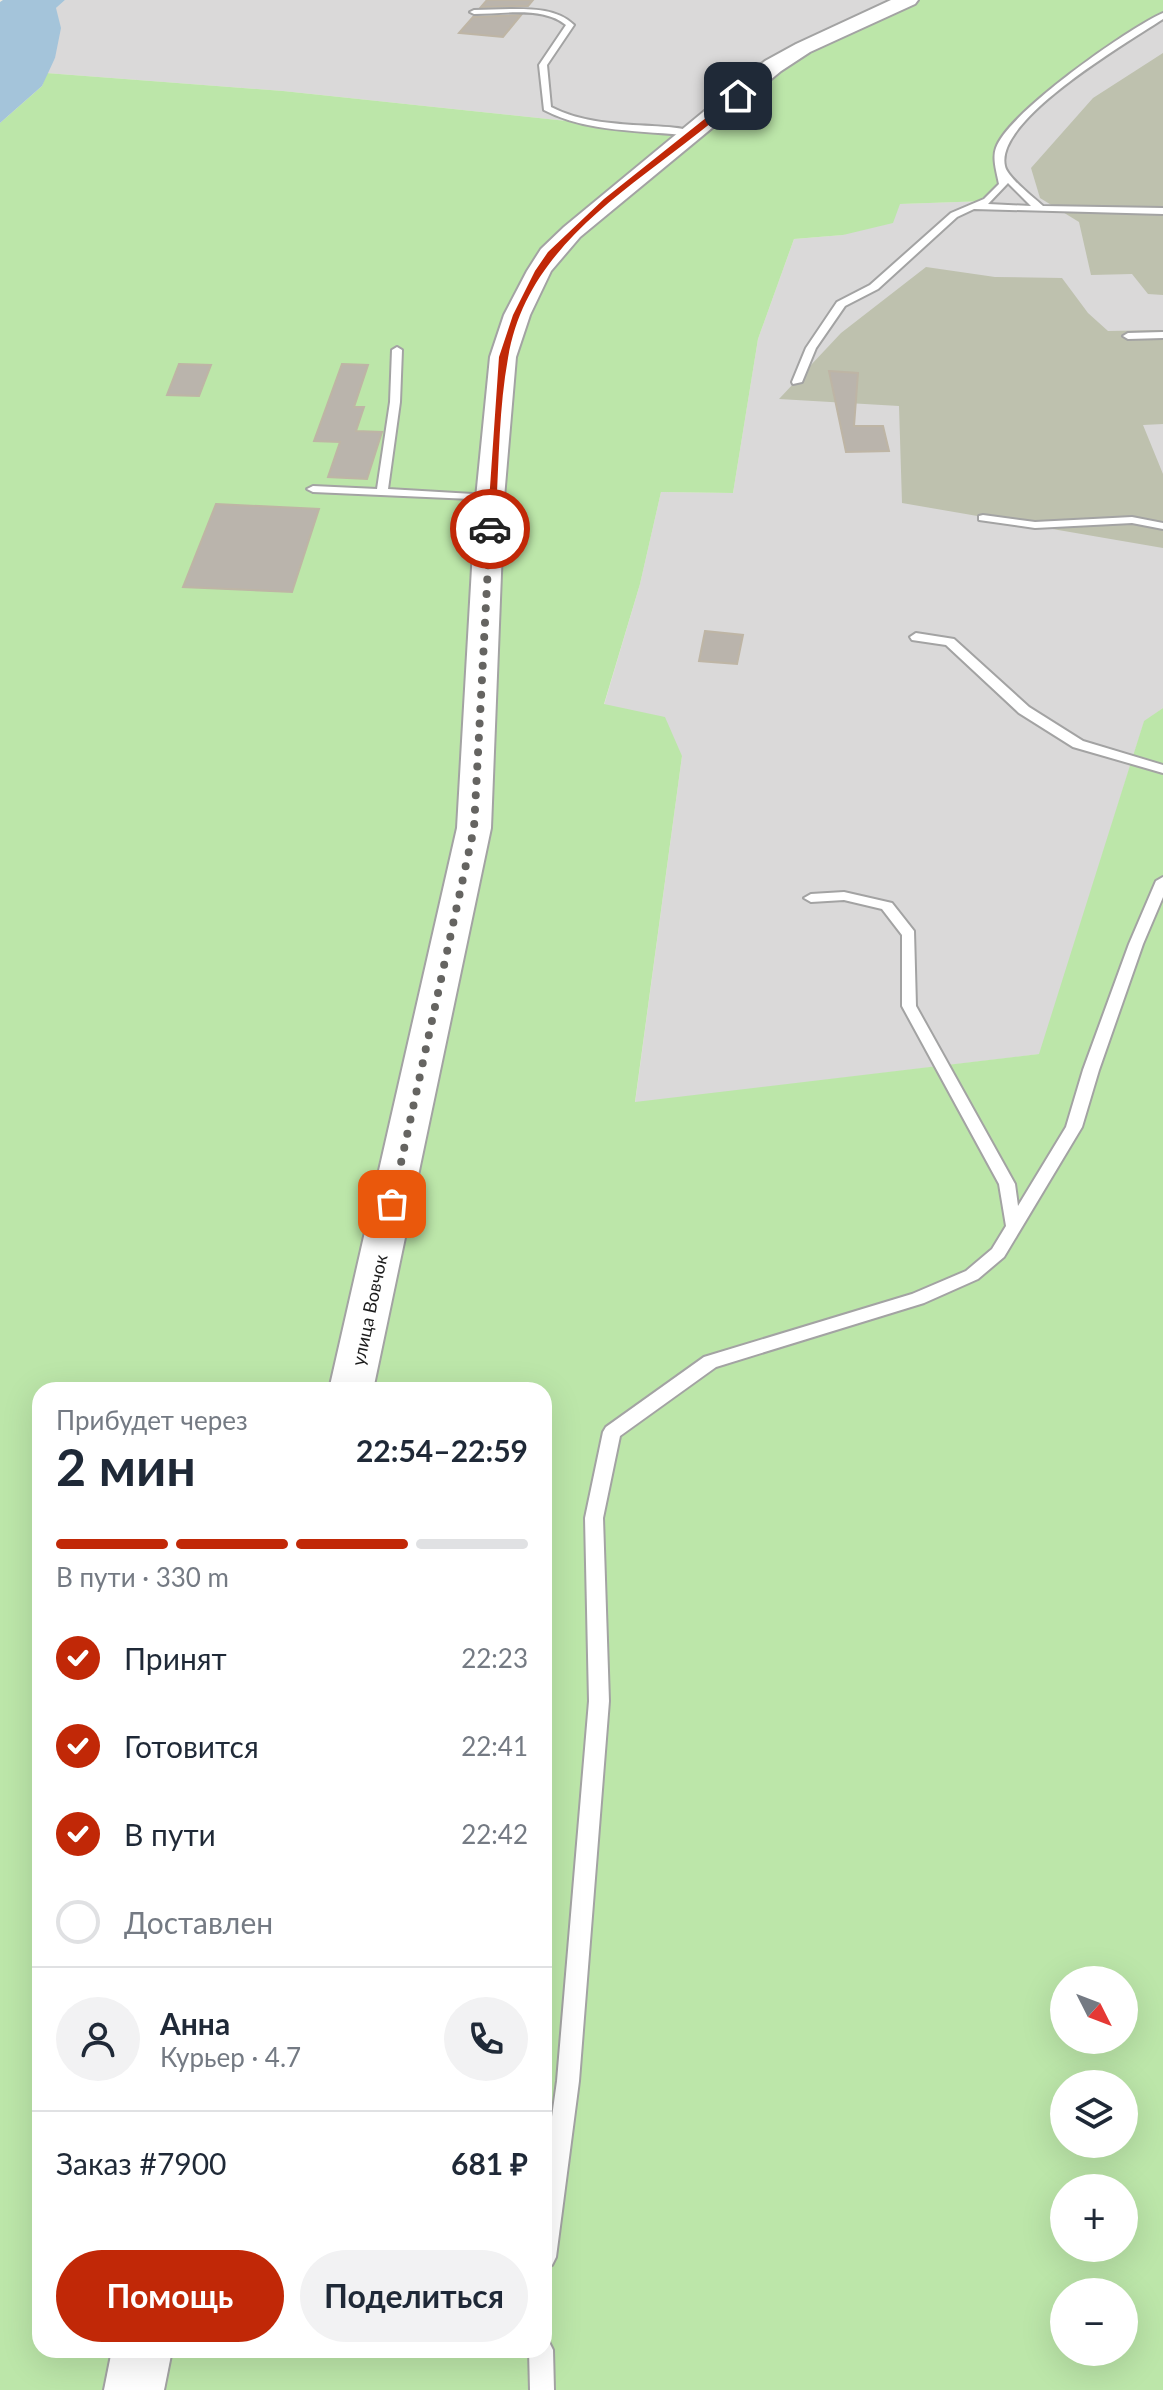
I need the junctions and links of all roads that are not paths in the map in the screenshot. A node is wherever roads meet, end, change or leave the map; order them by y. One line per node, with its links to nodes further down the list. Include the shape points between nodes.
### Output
1 (908, 0): 4 (street, улица Вовчок, via 789,56)
2 (474, 12): 4 (lane, via 566,18 566,34 543,65 547,108 554,113)
3 (1163, 15): 5 (lane, via 1065,80 1005,137 999,151)
4 (691, 133): 15 (street, улица Вовчок, via 572,232 534,280 503,357)
5 (1002, 172): 6 (lane, via 1004,185); 7 (lane)
6 (973, 206): 7 (lane); 12 (lane, via 954,215 874,287 841,304 811,348)
7 (1040, 209): 8 (lane)
8 (1163, 211)
9 (1163, 335): 10 (lane)
10 (1128, 336)
11 (397, 350): 14 (lane)
12 (797, 382)
13 (313, 489): 14 (lane)
14 (382, 491): 15 (lane)
15 (490, 498): 23 (street, улица Вовчок, via 474,828)
16 (983, 518): 17 (lane, via 1035,525 1132,520)
17 (1163, 526)
18 (916, 637): 19 (lane, via 950,642 1024,710 1078,744)
19 (1163, 769)
20 (1163, 881): 22 (lane, via 1074,1127)
21 (811, 898): 22 (lane, via 844,896 887,906 909,934 909,1006 1007,1184)
22 (1013, 1225): 24 (lane, via 998,1253 972,1275 918,1299 710,1362 612,1432 594,1518 599,1701 568,2081)
23 (353, 1382)
24 (552, 2198)
25 (140, 2358): 27 (street)
26 (541, 2358): 28 (lane)
27 (134, 2390)
28 (542, 2390)

